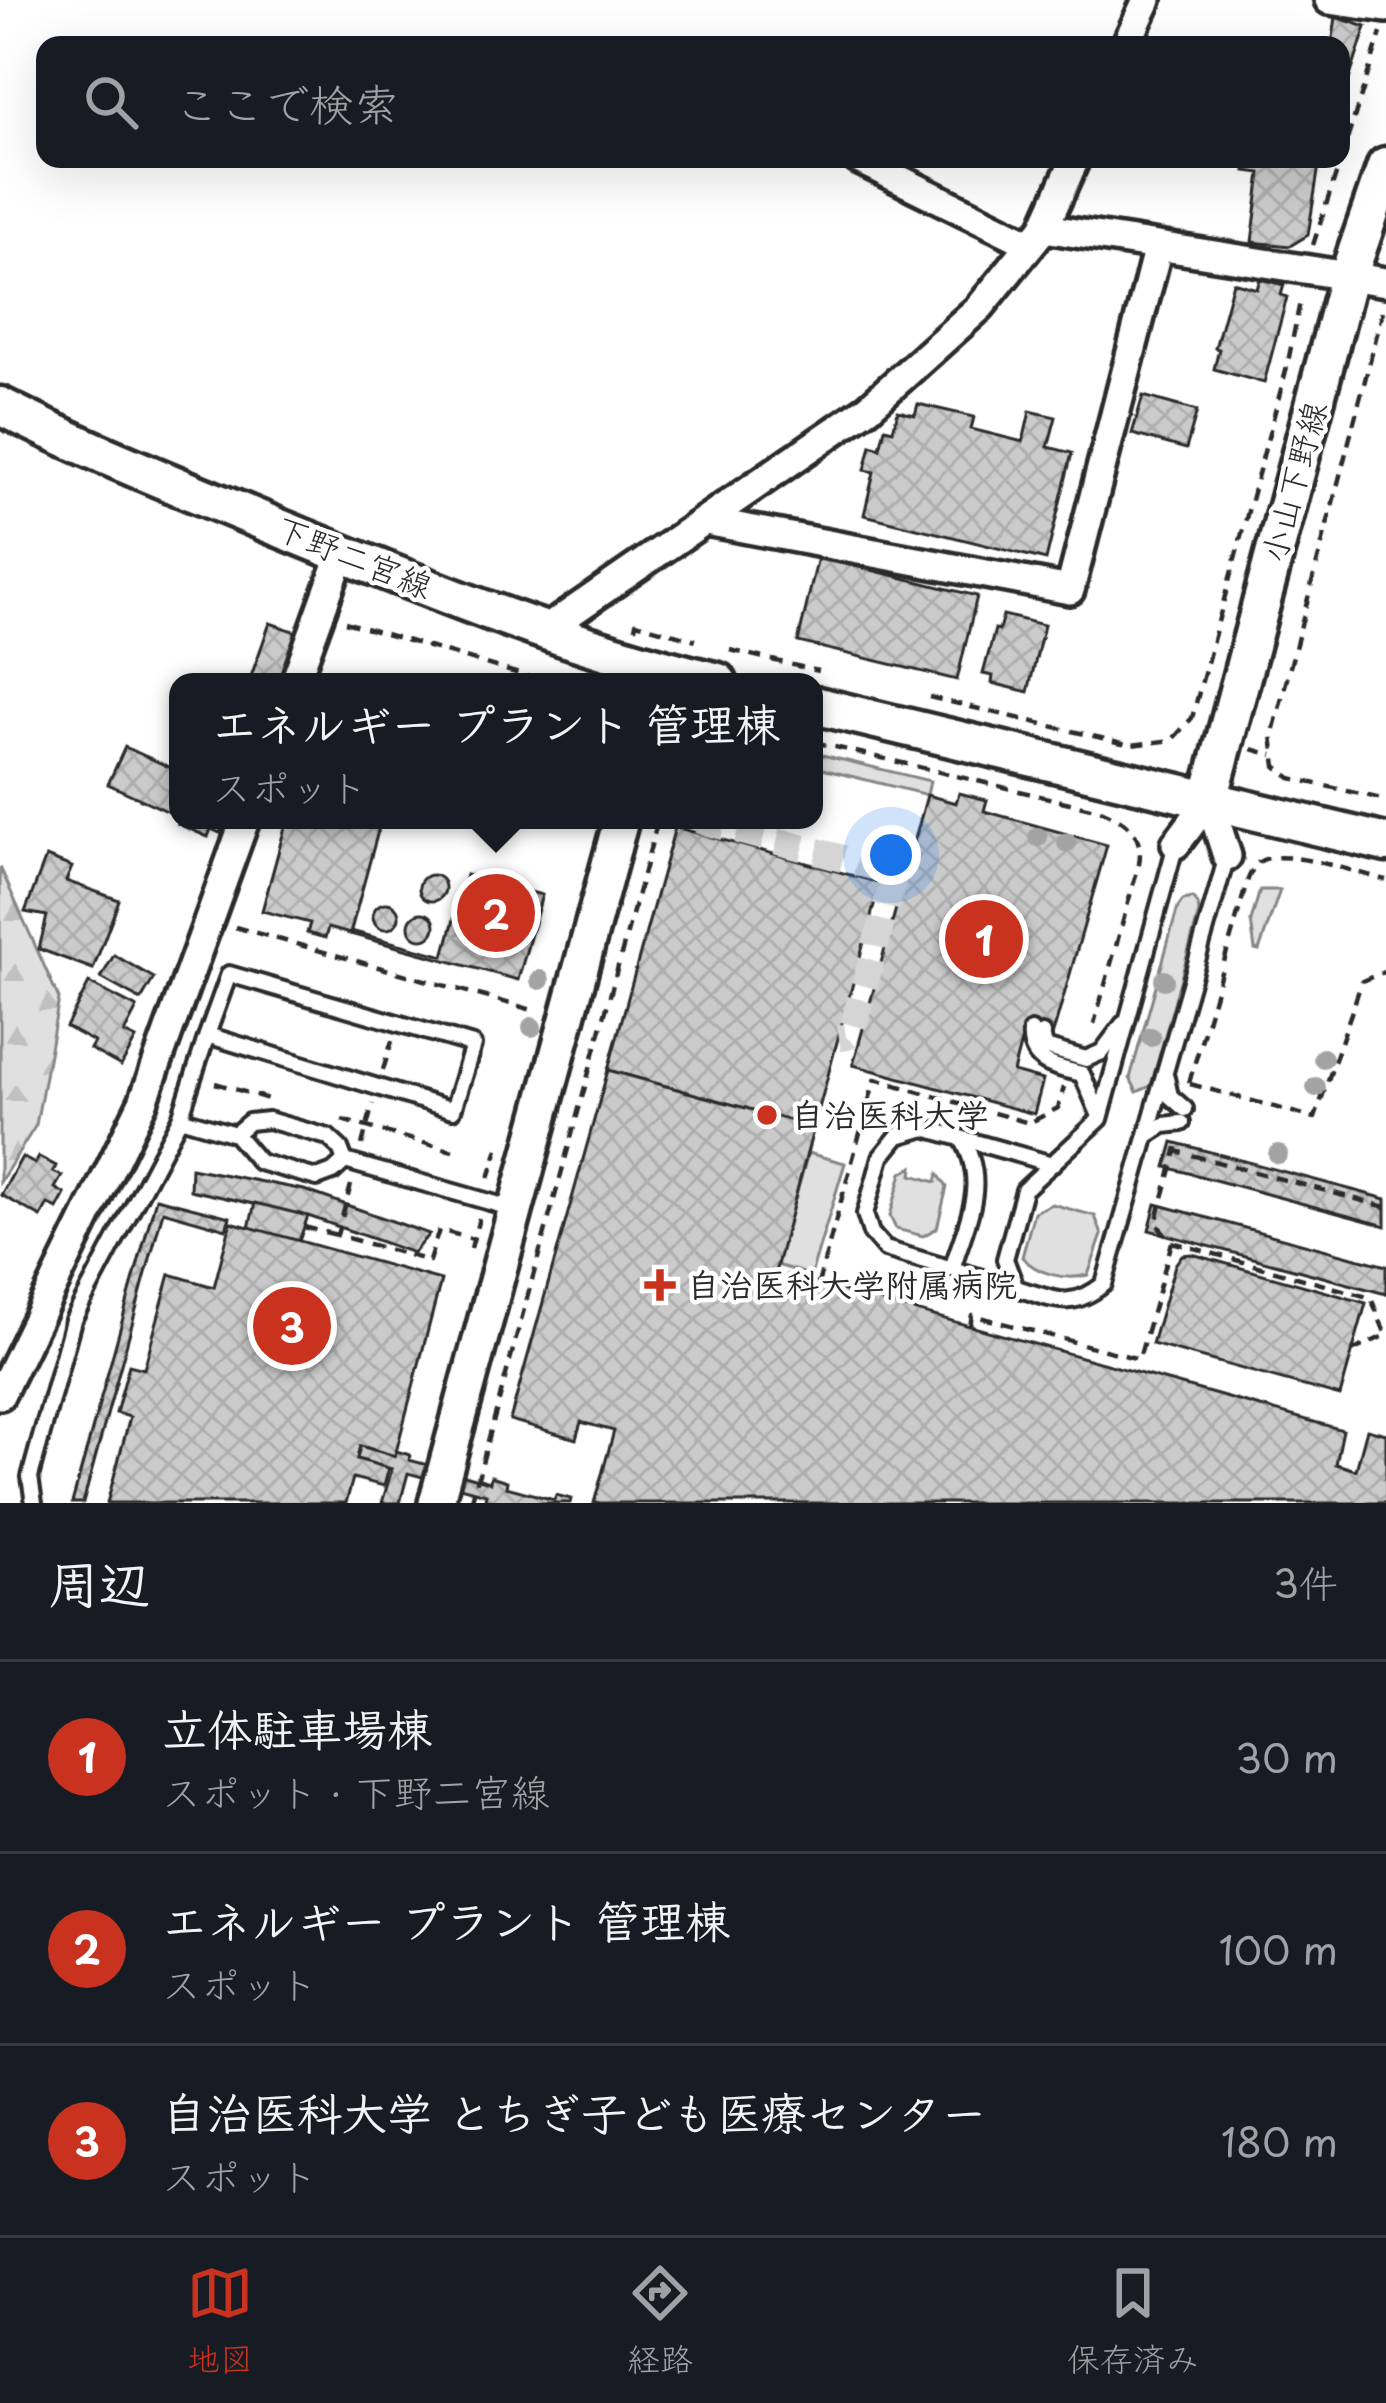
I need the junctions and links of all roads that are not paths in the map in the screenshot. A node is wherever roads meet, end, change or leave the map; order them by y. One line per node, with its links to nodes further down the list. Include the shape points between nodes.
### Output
1 (1147, 0): 4 (street)
2 (1329, 0): 3 (street)
3 (1385, 17)
4 (1130, 36)
5 (1386, 166): 10 (main road, 小山下野線)
6 (879, 168): 8 (street)
7 (1070, 168): 8 (street)
8 (1036, 236): 9 (street); 13 (street, via 980,307 868,408)
9 (1158, 248): 10 (street); 13 (street, via 1070,590)
10 (1348, 277): 11 (street); 19 (main road, 小山下野線)
11 (1386, 282)
12 (0, 406): 14 (main road, 下野二宮線)
13 (706, 521): 15 (street)
14 (342, 554): 15 (main road, 下野二宮線); 16 (street)
15 (544, 631): 17 (main road, 下野二宮線)
16 (298, 673)
17 (656, 673)
18 (823, 707): 19 (main road)
19 (1209, 800): 22 (main road); 23 (street); 24 (street)
20 (242, 829): 38 (street, via 143,1102)
21 (619, 829): 35 (street)
22 (1386, 843)
23 (1176, 844): 25 (lane)
24 (1226, 856): 27 (lane)
25 (1130, 1016): 29 (lane); 29 (lane, via 1102,1052 1086,1059 1046,1046 1037,1033 1030,1050 1082,1075)
26 (206, 1035): 26 (lane, via 453,1110 472,1045 229,974); 28 (lane)
27 (1165, 1073): 31 (lane); 31 (lane, via 1183,1116)
28 (180, 1118): 30 (lane); 39 (lane, via 73,1320 30,1477)
29 (1100, 1119): 34 (lane)
30 (235, 1134): 33 (lane, via 268,1120 328,1137); 33 (lane, via 259,1162 317,1178)
31 (1147, 1135): 37 (lane, via 1104,1285 1071,1303)
32 (962, 1139): 34 (lane); 36 (lane, via 978,1182); 36 (lane, via 926,1128 898,1136 881,1156 865,1214 885,1249)
33 (345, 1161): 35 (lane)
34 (1052, 1164): 37 (lane, via 1024,1190 1005,1259)
35 (514, 1209): 40 (street)
36 (952, 1269): 37 (lane)
37 (1016, 1288)
38 (0, 1395)
39 (34, 1503)
40 (436, 1503)

